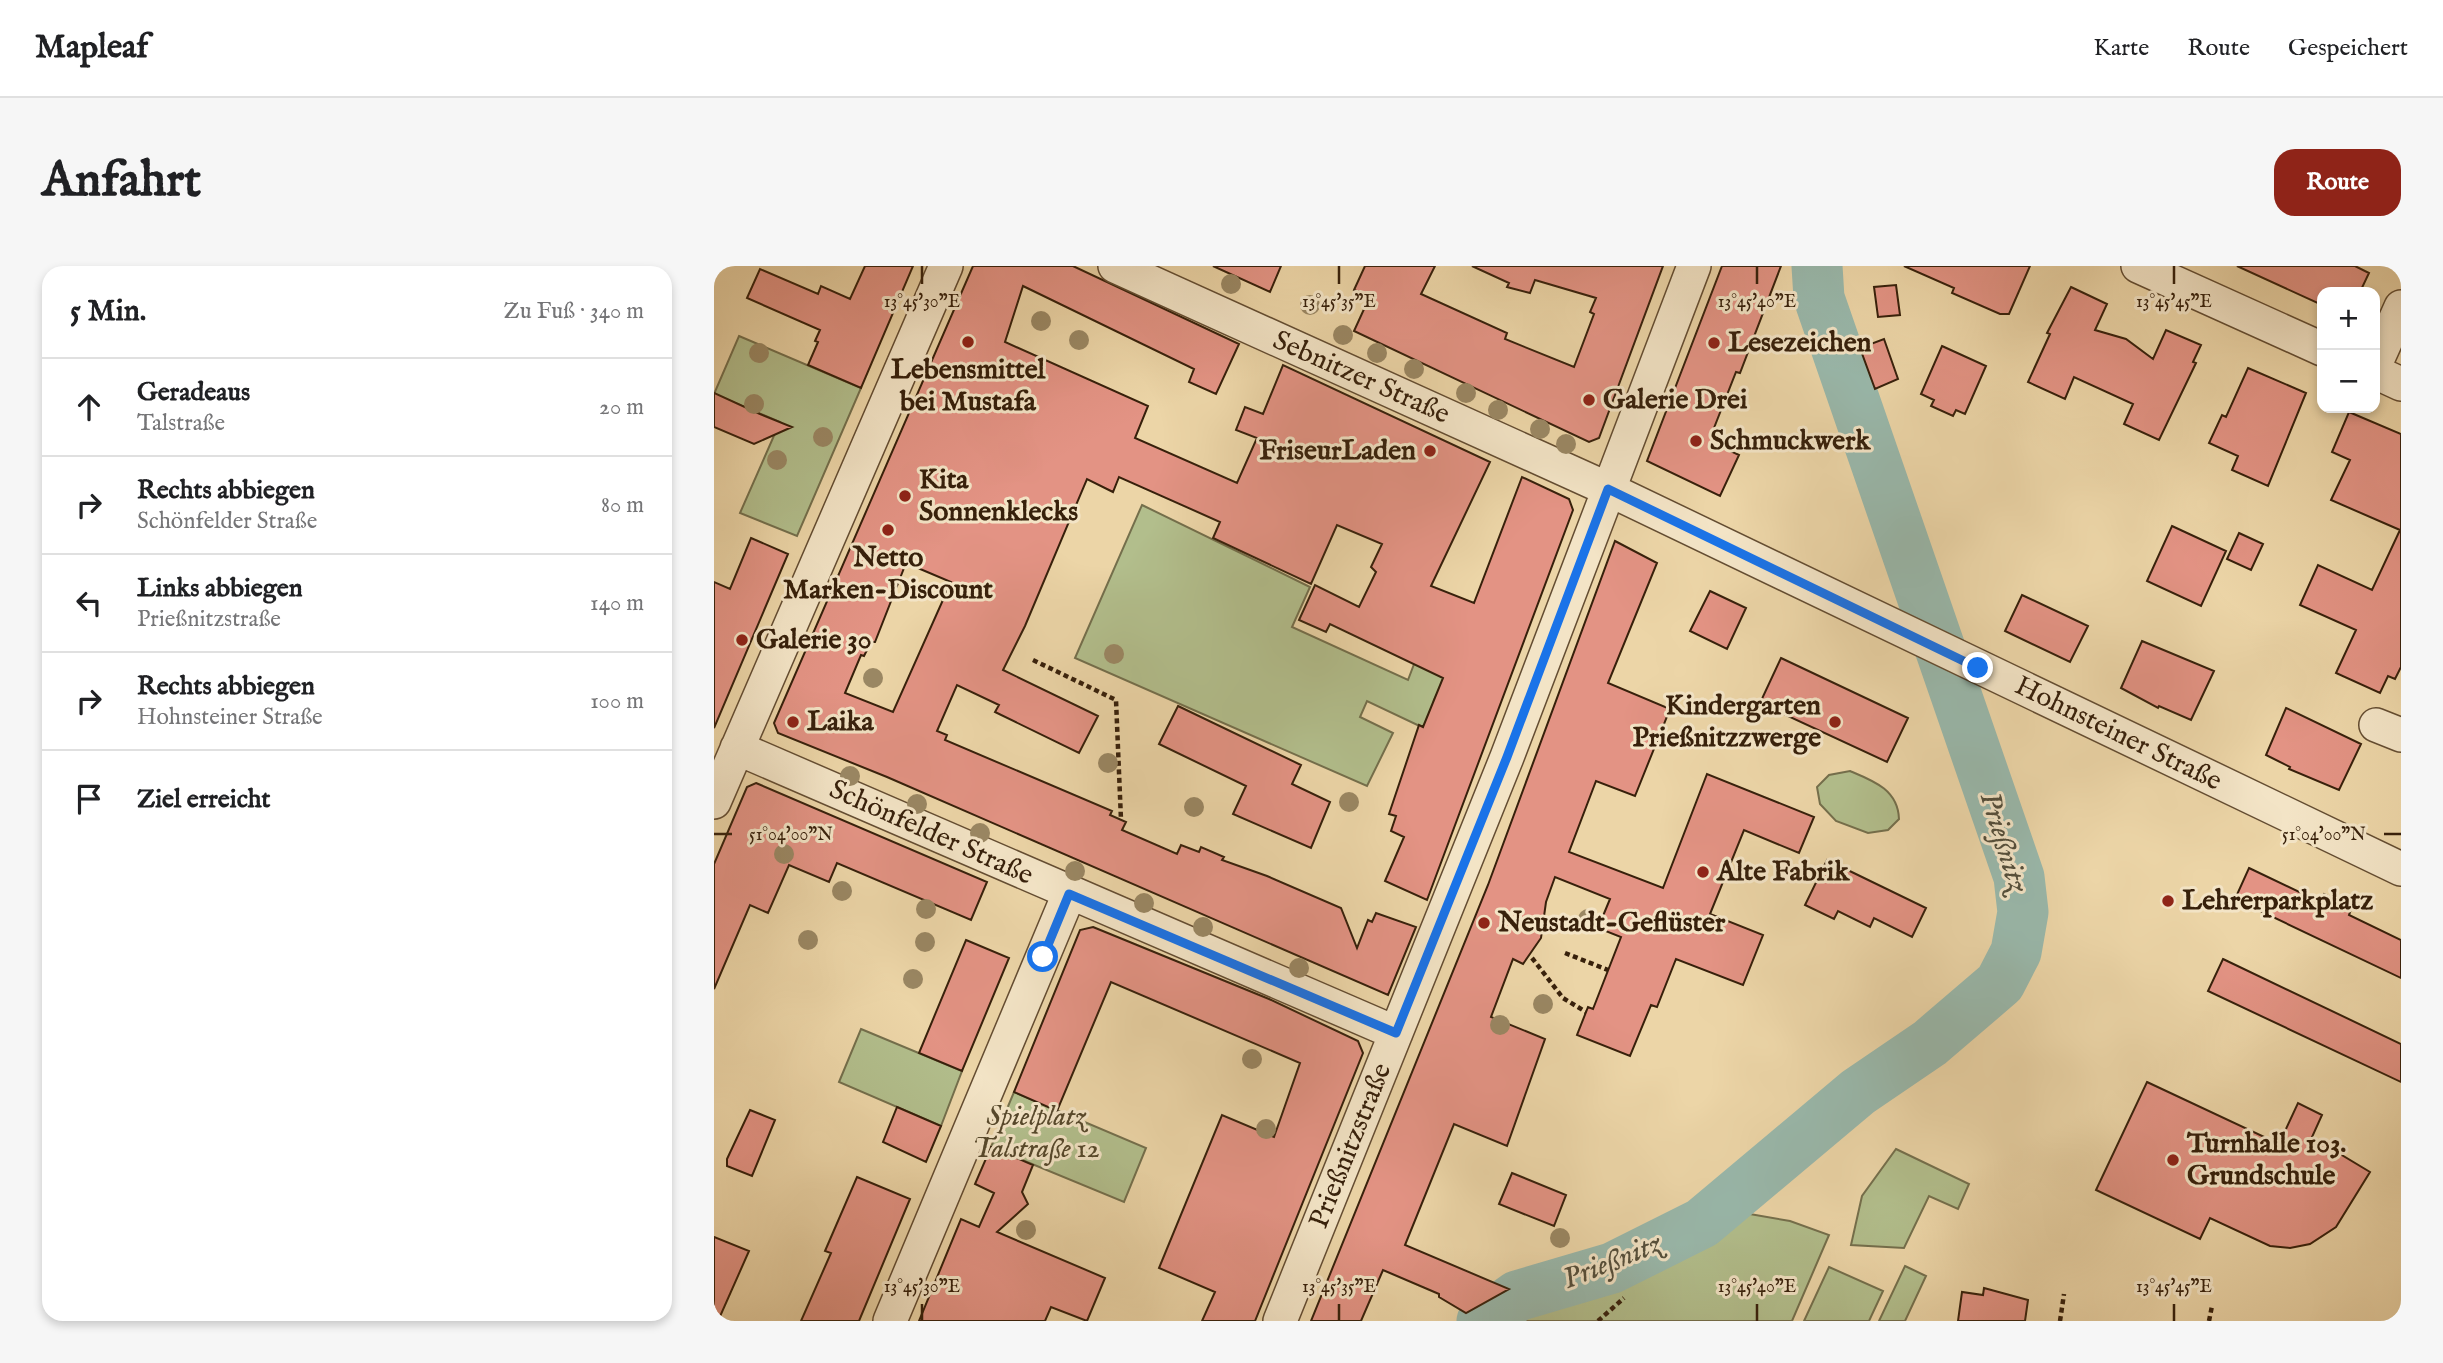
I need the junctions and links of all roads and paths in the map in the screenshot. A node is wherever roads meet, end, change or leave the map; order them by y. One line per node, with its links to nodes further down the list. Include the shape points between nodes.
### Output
1 (946, 266): 12 (street, via 838,546)
2 (1115, 266): 10 (street, Sebnitzer Straße)
3 (1695, 266): 10 (street, Prießnitzstraße)
4 (2138, 266): 6 (street)
5 (2401, 307): 7 (street)
6 (2317, 347)
7 (2380, 354)
8 (2380, 374): 9 (street)
9 (2401, 384)
10 (1608, 489): 15 (street, Hohnsteiner Straße); 21 (street, Prießnitzstraße)
11 (1033, 660): 14 (path, via 1116,701)
12 (737, 748): 13 (street); 16 (street, Schönfelder Straße)
13 (714, 802)
14 (1121, 820)
15 (2401, 869)
16 (1069, 894): 21 (street, Schönfelder Straße); 25 (street)
17 (1565, 953): 19 (path)
18 (1532, 958): 20 (path, via 1563,998)
19 (1608, 970)
20 (1586, 1012)
21 (1396, 1033): 26 (street, Prießnitzstraße)
22 (2064, 1294): 28 (path)
23 (1624, 1298): 27 (path)
24 (2212, 1306): 29 (path)
25 (890, 1321)
26 (1280, 1321)
27 (1598, 1321)
28 (2060, 1321)
29 (2209, 1321)

